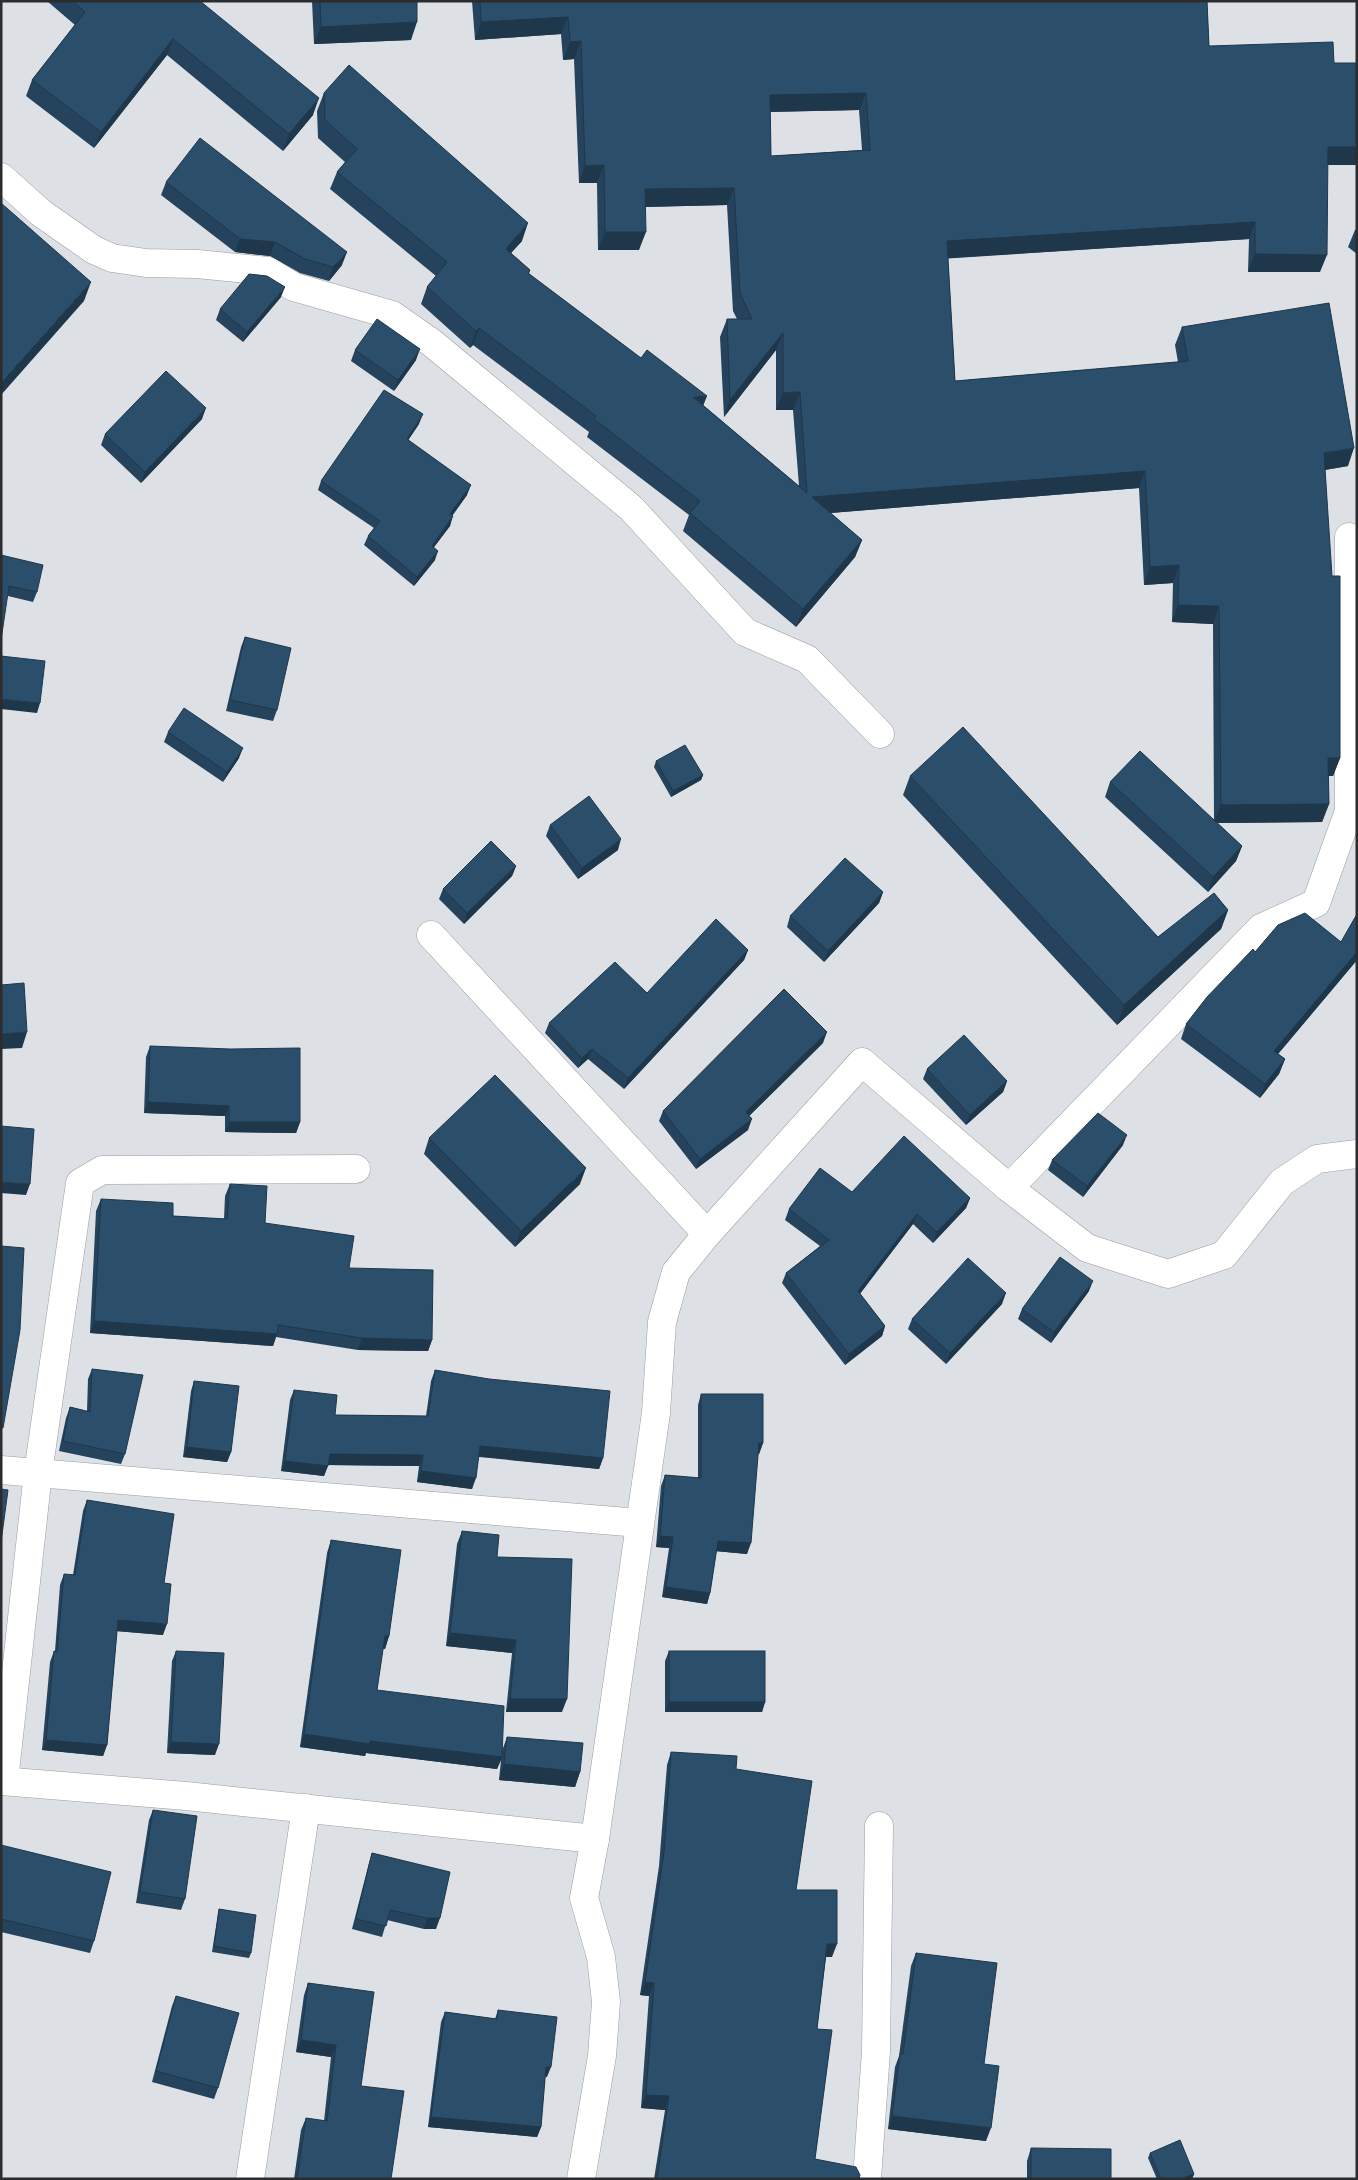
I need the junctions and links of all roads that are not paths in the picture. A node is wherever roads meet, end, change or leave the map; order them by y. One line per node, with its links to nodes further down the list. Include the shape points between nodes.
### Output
1 (1, 177): 3 (street, via 41,213 94,250 112,258 146,264 197,264 268,271 294,287 392,316 432,343 631,508 745,632 808,659)
2 (1348, 537): 7 (street, via 1348,811 1316,903 1261,928)
3 (880, 734)
4 (431, 935): 8 (street)
5 (1357, 1154): 7 (street, via 1318,1159 1282,1182 1224,1255 1168,1274 1087,1248)
6 (356, 1169): 10 (street, via 102,1170 80,1183)
7 (1009, 1188): 8 (street, via 862,1062)
8 (707, 1234): 11 (street, via 676,1272 662,1322 656,1413)
9 (1, 1470): 10 (street)
10 (38, 1473): 11 (street); 12 (street)
11 (638, 1523): 15 (street)
12 (2, 1781): 13 (street)
13 (306, 1808): 15 (street); 16 (street)
14 (878, 1826): 18 (street, via 876,2051)
15 (595, 1839): 17 (street, via 584,1898 602,1958 606,2002 602,2056)
16 (250, 2179)
17 (581, 2179)
18 (867, 2179)

